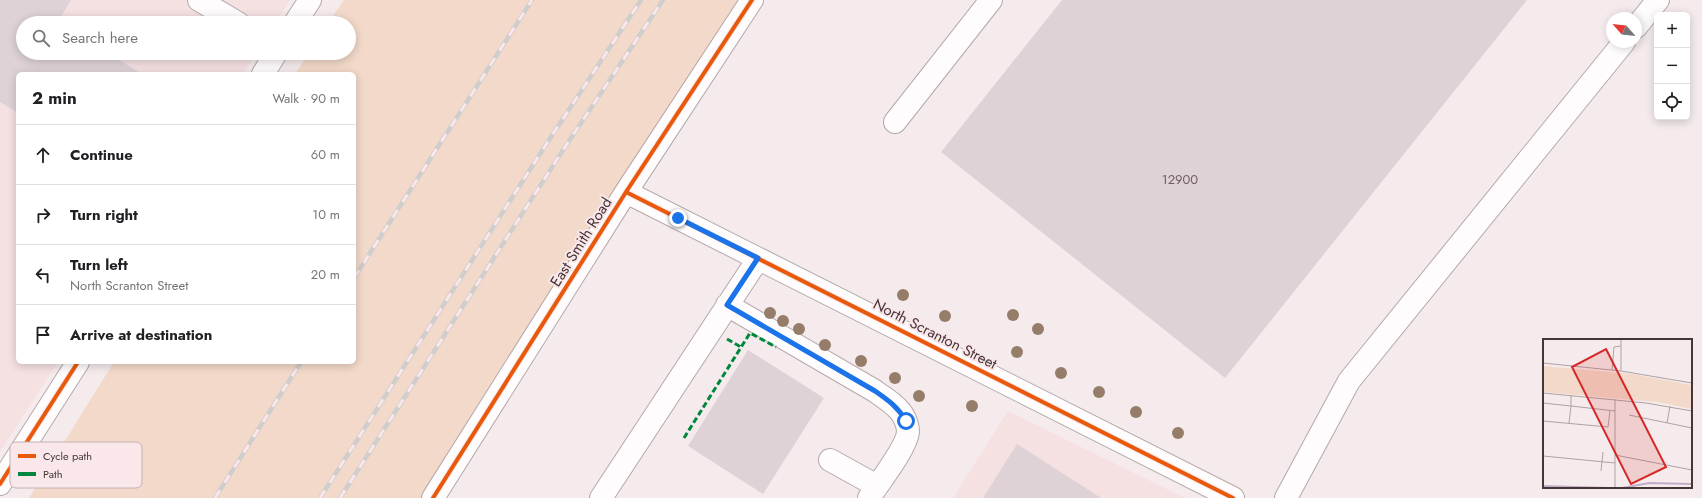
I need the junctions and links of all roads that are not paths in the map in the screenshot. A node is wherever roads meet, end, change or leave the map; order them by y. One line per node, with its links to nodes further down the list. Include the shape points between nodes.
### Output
1 (199, 0): 6 (street)
2 (310, 0): 7 (street)
3 (752, 0): 13 (street, East Smith Road)
4 (991, 0): 12 (street)
5 (1658, 0): 8 (street)
6 (226, 16)
7 (300, 16)
8 (1642, 20)
9 (1619, 48): 25 (street, via 1349,381)
10 (272, 60): 11 (street)
11 (264, 72)
12 (894, 122)
13 (626, 192): 14 (street, North Scranton Street); 22 (street, East Smith Road)
14 (758, 258): 15 (street); 24 (street, North Scranton Street)
15 (727, 305): 21 (street, via 875,391 892,402 900,411 906,421 908,432 902,448); 23 (street)
16 (77, 364): 17 (street)
17 (27, 442)
18 (830, 460): 21 (street)
19 (10, 468): 20 (street)
20 (0, 484)
21 (873, 492)
22 (433, 498)
23 (601, 498)
24 (1233, 498)
25 (1286, 498)

